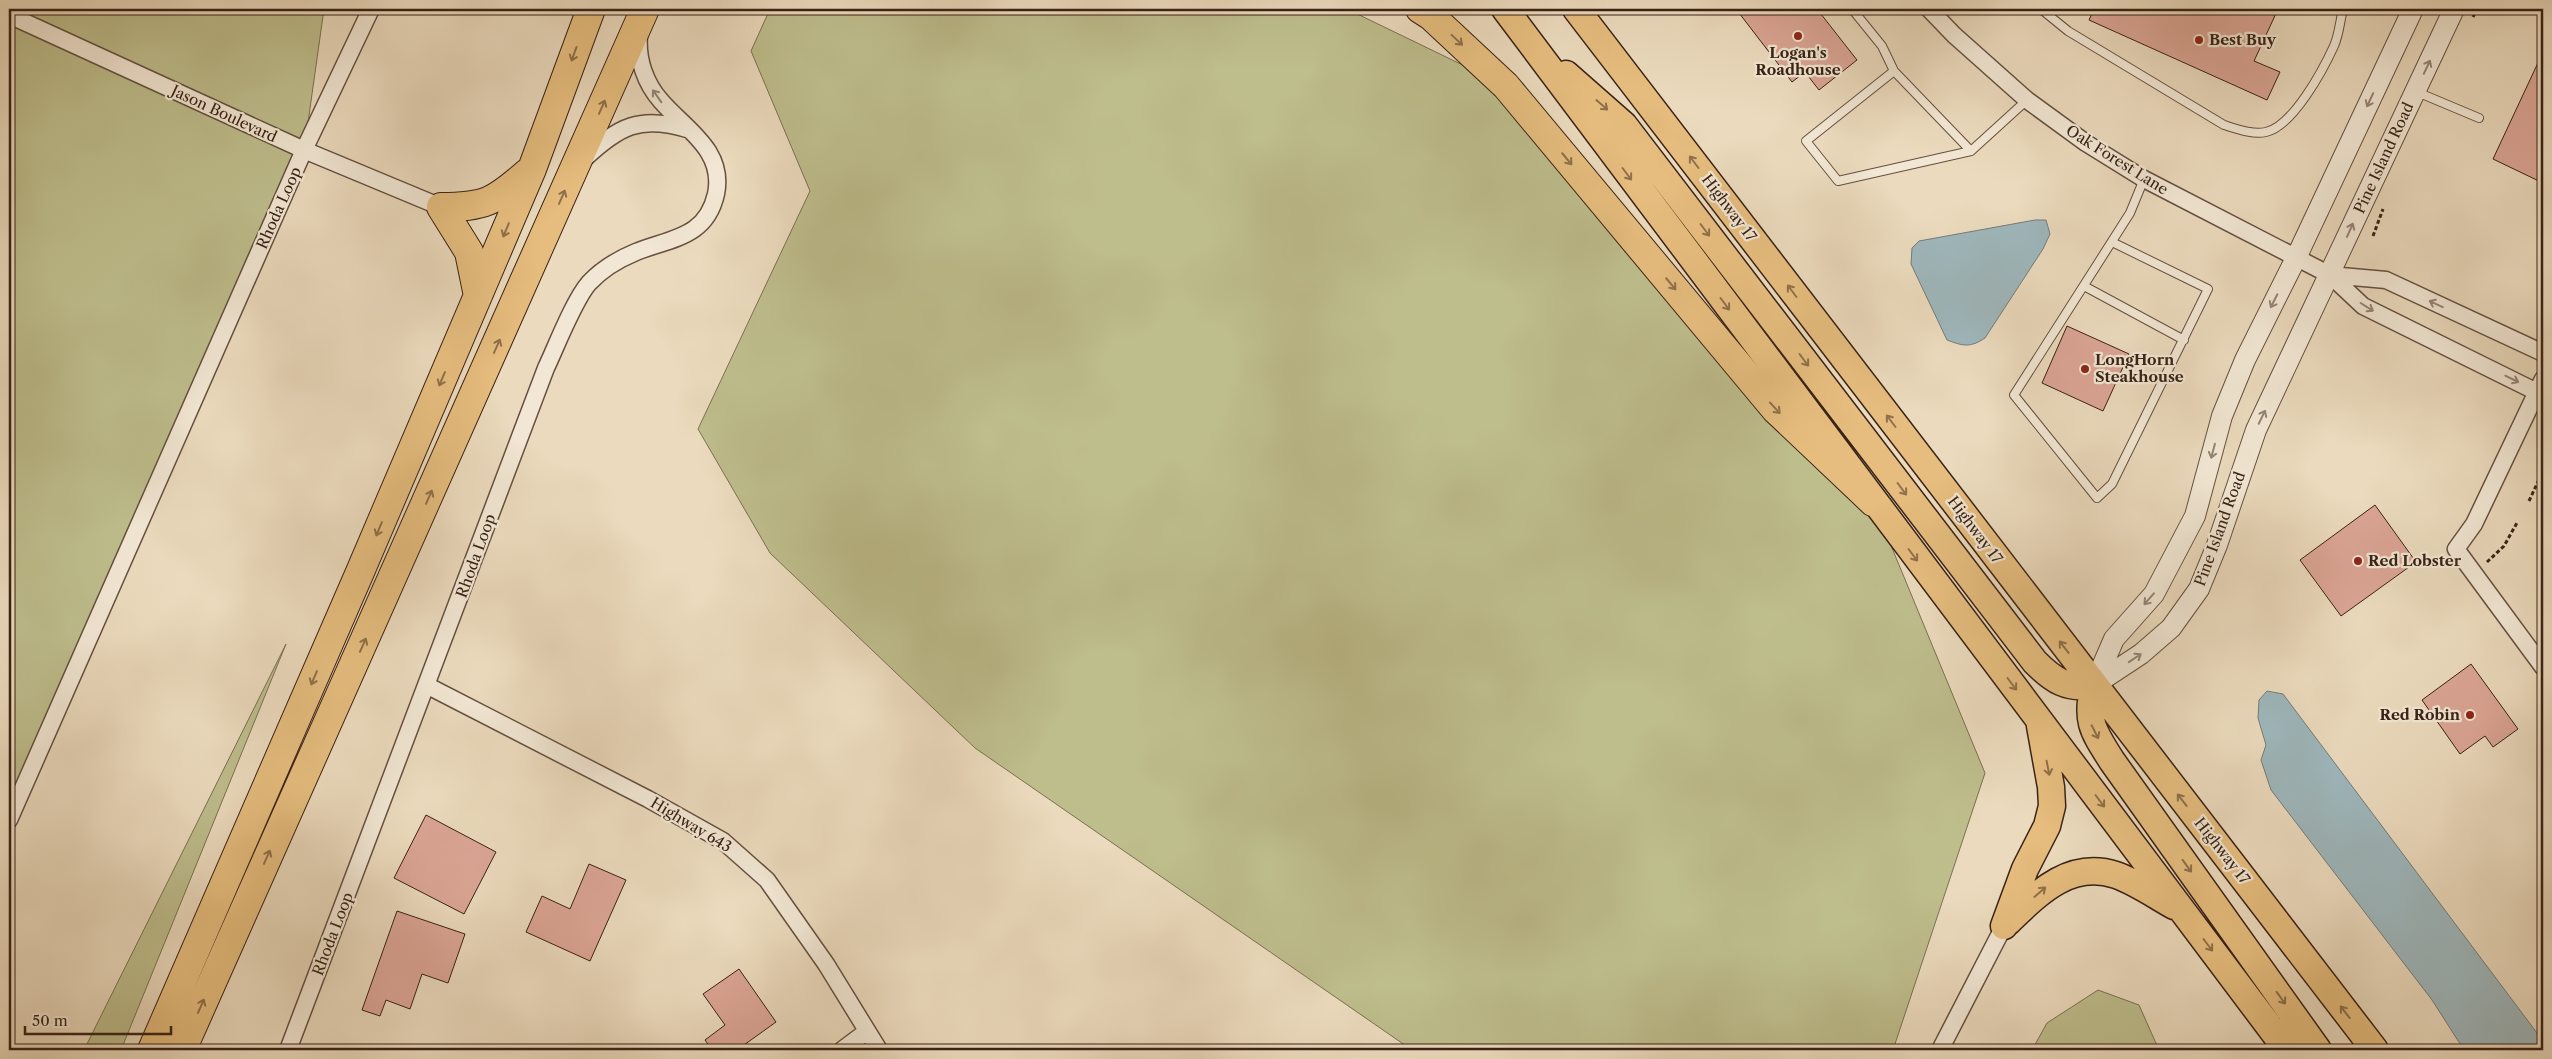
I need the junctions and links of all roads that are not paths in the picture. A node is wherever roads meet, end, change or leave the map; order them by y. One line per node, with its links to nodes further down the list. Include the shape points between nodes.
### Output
1 (371, 9): 22 (street, Rhoda Loop)
2 (591, 9): 25 (highway, one-way to 25)
3 (1420, 9): 36 (highway, one-way to 36, via 1506,86 1775,409)
4 (1504, 9): 15 (highway)
5 (1576, 9): 21 (highway, Highway 17)
6 (1595, 9): 21 (highway)
7 (1852, 9): 16 (lane, via 1882,46)
8 (1929, 9): 18 (street, Oak Forest Lane)
9 (2041, 9): 10 (lane, via 2068,31 2224,125 2246,132 2266,132 2286,120 2335,45)
10 (2343, 9)
11 (2413, 9): 29 (street, Pine Island Road, one-way to 29)
12 (2454, 9): 17 (street, Pine Island Road, one-way to 12)
13 (643, 14): 20 (street, Rhoda Loop, one-way to 13, via 660,101 640,65 638,46); 24 (highway, one-way to 13)
14 (9, 15): 22 (street, Jason Boulevard)
15 (1526, 39): 36 (highway, one-way to 36); 38 (highway, one-way to 38, via 1624,125 2035,662 2060,683 2080,688)
16 (1894, 71): 23 (lane); 23 (lane, via 1806,141 1838,181)
17 (2415, 91): 19 (lane); 30 (street, Pine Island Road, one-way to 17)
18 (2027, 100): 23 (lane); 26 (street, Oak Forest Lane, via 2086,143)
19 (2480, 118)
20 (692, 130): 24 (street, via 662,122 643,123 620,130); 39 (street, Rhoda Loop, via 707,148 716,168 716,192 709,216 690,233 635,252 612,264 588,284 546,368)
21 (1672, 134): 38 (highway, Highway 17, one-way to 21)
22 (304, 150): 27 (street, Jason Boulevard); 41 (street, Rhoda Loop)
23 (1971, 151)
24 (575, 168): 46 (highway, one-way to 24)
25 (532, 169): 27 (highway, via 500,196 471,207); 32 (highway, one-way to 32)
26 (2144, 179): 28 (lane); 29 (street, Oak Forest Lane)
27 (441, 208): 32 (highway, via 469,252)
28 (2112, 242): 31 (lane); 33 (lane, via 2208,289)
29 (2296, 258): 30 (street, Oak Forest Lane); 38 (street, Pine Island Road, one-way to 38, via 2245,360 2222,416 2195,516 2154,594 2114,639)
30 (2330, 274): 34 (street, Oak Forest Lane, one-way to 30, via 2386,280); 35 (street, Oak Forest Lane, one-way to 35, via 2363,306); 38 (street, Pine Island Road, one-way to 30, via 2141,654 2171,628 2199,589 2256,430)
31 (2084, 286): 33 (lane); 33 (lane, via 2014,396 2097,498 2112,484)
32 (478, 296): 45 (highway, one-way to 45)
33 (2184, 340)
34 (2543, 353)
35 (2541, 389): 37 (street, via 2474,524 2456,549)
36 (1873, 502): 40 (highway, one-way to 40)
37 (2543, 667)
38 (2094, 685): 52 (highway, one-way to 52, via 2089,720 2093,731); 53 (highway, Highway 17, one-way to 38)
39 (428, 686): 44 (street, Highway 643, via 723,841 767,880 826,964); 47 (street, Rhoda Loop)
40 (2039, 720): 42 (highway, one-way to 42); 43 (highway, one-way to 43, via 2052,806 2047,826 2025,869)
41 (9, 820)
42 (2182, 911): 43 (highway, one-way to 42, via 2044,888 2071,874 2088,872 2116,875); 51 (highway, one-way to 51)
43 (2004, 926): 50 (street)
44 (866, 1032): 48 (street); 49 (street, Highway 643)
45 (152, 1050)
46 (182, 1050)
47 (288, 1050)
48 (842, 1050)
49 (879, 1050)
50 (1940, 1050)
51 (2287, 1050)
52 (2318, 1050)
53 (2375, 1050)

